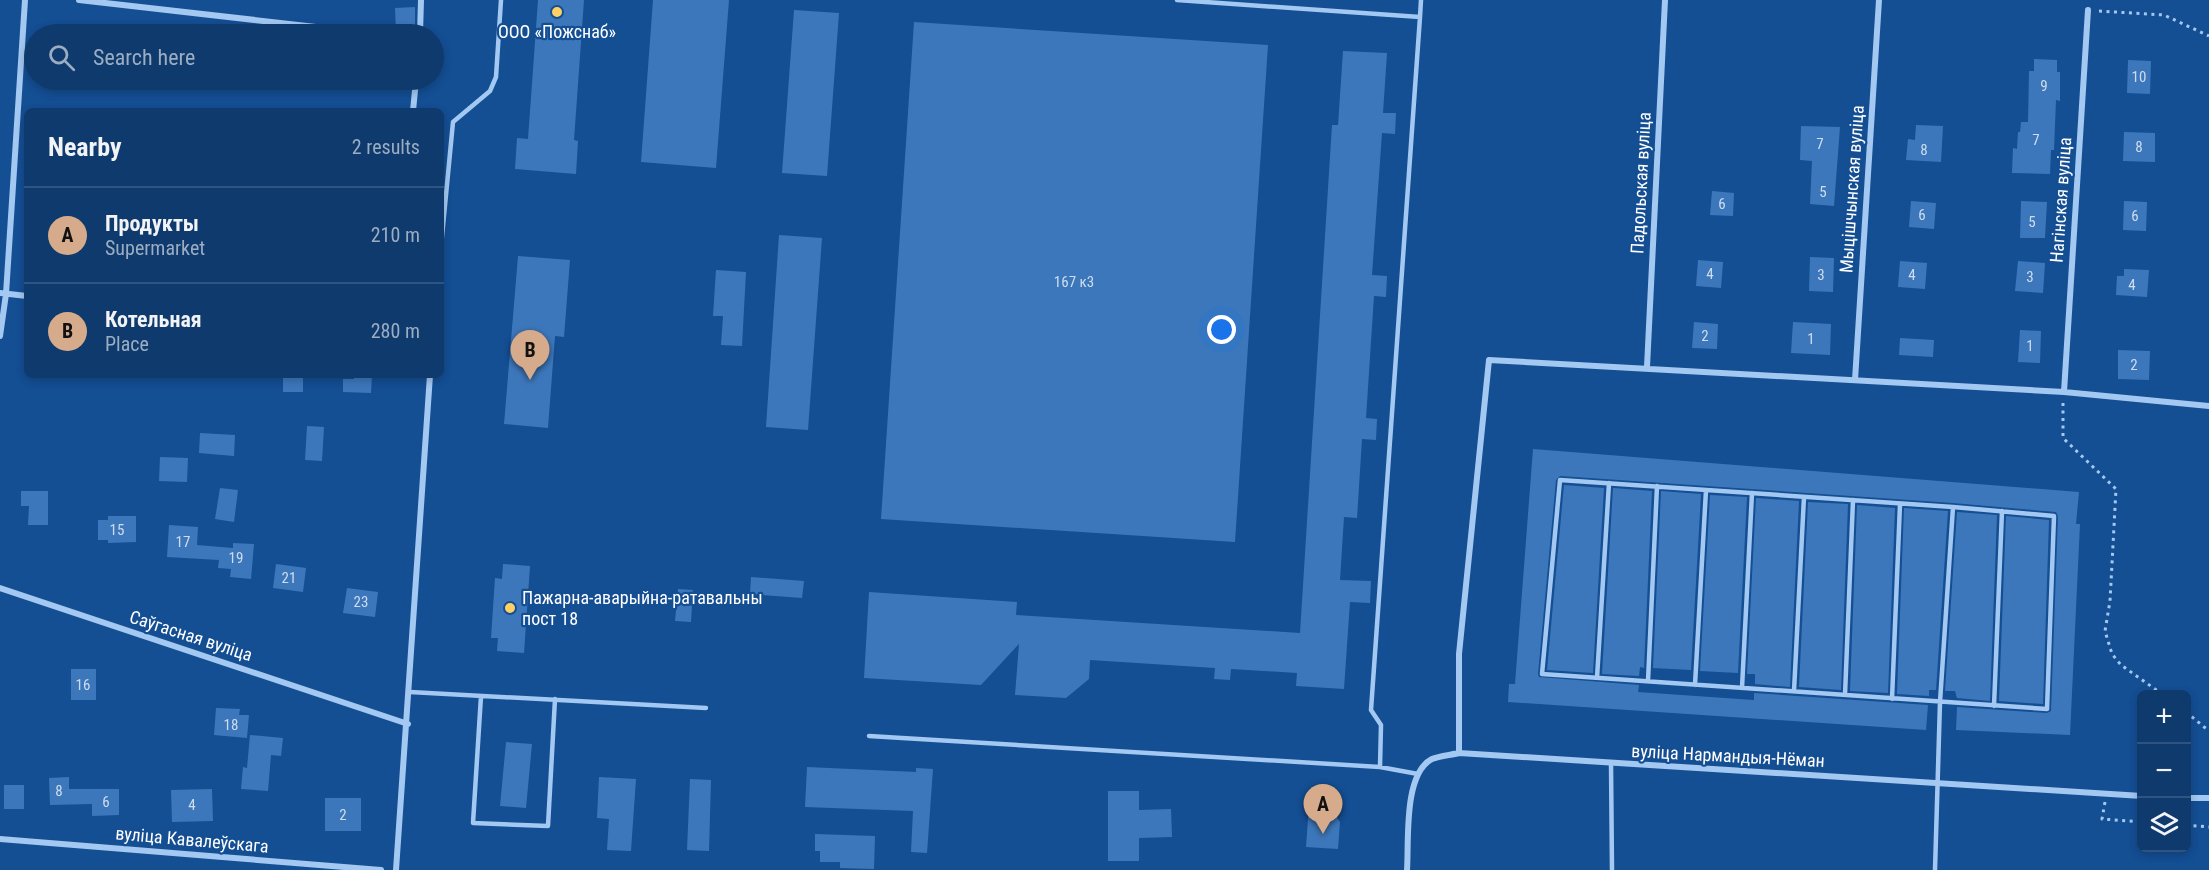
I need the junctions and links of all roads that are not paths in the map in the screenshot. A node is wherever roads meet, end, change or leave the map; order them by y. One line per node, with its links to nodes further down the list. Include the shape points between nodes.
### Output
1 (25, 0): 16 (street)
2 (79, 0): 11 (street)
3 (421, 0): 12 (street)
4 (501, 0): 15 (lane, via 496,77 490,91 453,122)
5 (1177, 0): 10 (lane)
6 (1421, 0): 10 (lane)
7 (1665, 0): 19 (street, Падольская вуліца)
8 (1879, 0): 21 (street, Мыцішчынская вуліца)
9 (2088, 10): 22 (street, Нагінская вуліца)
10 (1420, 17): 51 (lane, via 1371,710 1381,725)
11 (290, 24)
12 (420, 24)
13 (415, 90): 14 (street)
14 (413, 108)
15 (444, 216)
16 (3, 293): 17 (street); 18 (street)
17 (24, 296)
18 (0, 336)
19 (1647, 368): 21 (street); 49 (street, via 1489,360 1459,654)
20 (430, 378): 38 (street)
21 (1855, 380): 22 (street)
22 (2064, 392): 23 (street)
23 (2209, 406)
24 (1609, 483): 25 (lane); 34 (lane); 34 (lane, via 1560,480 1542,674)
25 (1657, 486): 26 (lane); 35 (lane)
26 (1706, 490): 27 (lane); 36 (lane)
27 (1752, 493): 28 (lane); 37 (lane)
28 (1804, 497): 29 (lane); 39 (lane)
29 (1853, 500): 30 (lane); 40 (lane)
30 (1900, 504): 31 (lane); 43 (lane)
31 (1953, 507): 32 (lane); 44 (lane)
32 (2002, 512): 45 (lane); 45 (lane, via 2054,516 2047,709)
33 (0, 588): 47 (street, Саўгасная вуліца)
34 (1597, 678): 35 (lane)
35 (1648, 681): 36 (lane)
36 (1695, 685): 37 (lane)
37 (1742, 688): 39 (lane)
38 (410, 692): 41 (lane); 47 (street)
39 (1794, 692): 40 (lane)
40 (1845, 695): 43 (lane)
41 (481, 696): 42 (lane); 42 (lane, via 473,823 548,826)
42 (555, 699): 46 (lane)
43 (1892, 699): 44 (lane)
44 (1940, 702): 45 (lane); 53 (lane)
45 (1994, 706)
46 (706, 708)
47 (408, 724): 59 (street)
48 (869, 736): 51 (lane)
49 (1459, 753): 50 (street, вуліца Нармандыя-Нёман); 52 (street, вуліца Нармандыя-Нёман, via 1431,760)
50 (1611, 764): 53 (street, вуліца Нармандыя-Нёман); 61 (lane)
51 (1380, 767): 52 (lane)
52 (1418, 774): 60 (street, via 1411,790)
53 (1937, 783): 54 (street, вуліца Нармандыя-Нёман); 62 (lane)
54 (2137, 796)
55 (2191, 798): 56 (street)
56 (2209, 798)
57 (0, 839): 58 (street, вуліца Кавалеўскага)
58 (381, 870)
59 (396, 870)
60 (1407, 870)
61 (1612, 870)
62 (1935, 870)

